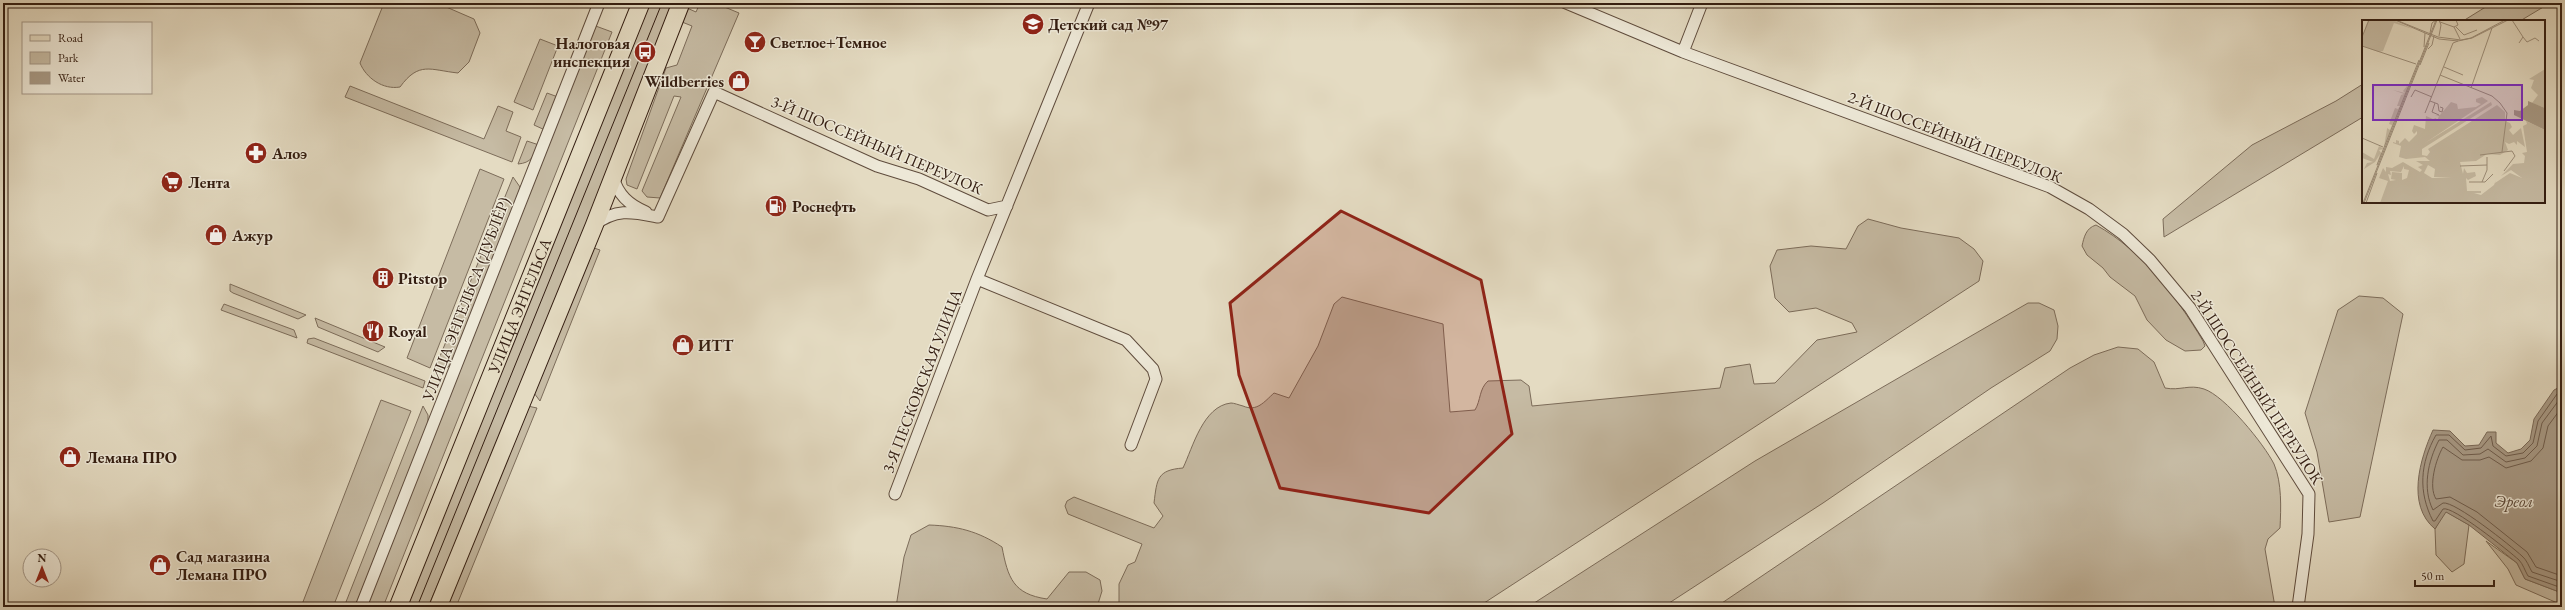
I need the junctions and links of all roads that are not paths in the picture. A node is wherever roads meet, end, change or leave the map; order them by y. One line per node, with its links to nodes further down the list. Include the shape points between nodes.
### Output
1 (599, 3): 15 (street, УЛИЦА ЭНГЕЛЬСА (ДУБЛЁР))
2 (641, 3): 16 (main road, УЛИЦА ЭНГЕЛЬСА)
3 (681, 3): 8 (main road)
4 (1089, 3): 9 (street, 3-Я ПЕСКОВСКАЯ УЛИЦА)
5 (1566, 3): 7 (street, 2-Й ШОССЕЙНЫЙ ПЕРЕУЛОК)
6 (1702, 3): 7 (street)
7 (1683, 52): 18 (street, 2-Й ШОССЕЙНЫЙ ПЕРЕУЛОК, via 2050,187 2089,209 2123,234 2150,260 2190,308 2309,494 2308,534)
8 (612, 176): 10 (street, via 616,187 631,204); 11 (main road)
9 (1007, 206): 10 (street, 3-Й ШОССЕЙНЫЙ ПЕРЕУЛОК, via 988,210 919,179 878,166 714,92); 12 (street, 3-Я ПЕСКОВСКАЯ УЛИЦА)
10 (658, 217): 11 (street, via 614,213)
11 (594, 226): 17 (main road)
12 (977, 279): 13 (street, 3-Я ПЕСКОВСКАЯ УЛИЦА, via 1126,340 1153,369 1156,380); 14 (street, 3-Я ПЕСКОВСКАЯ УЛИЦА)
13 (1131, 445)
14 (895, 494)
15 (361, 607)
16 (398, 607)
17 (438, 607)
18 (2298, 607)

